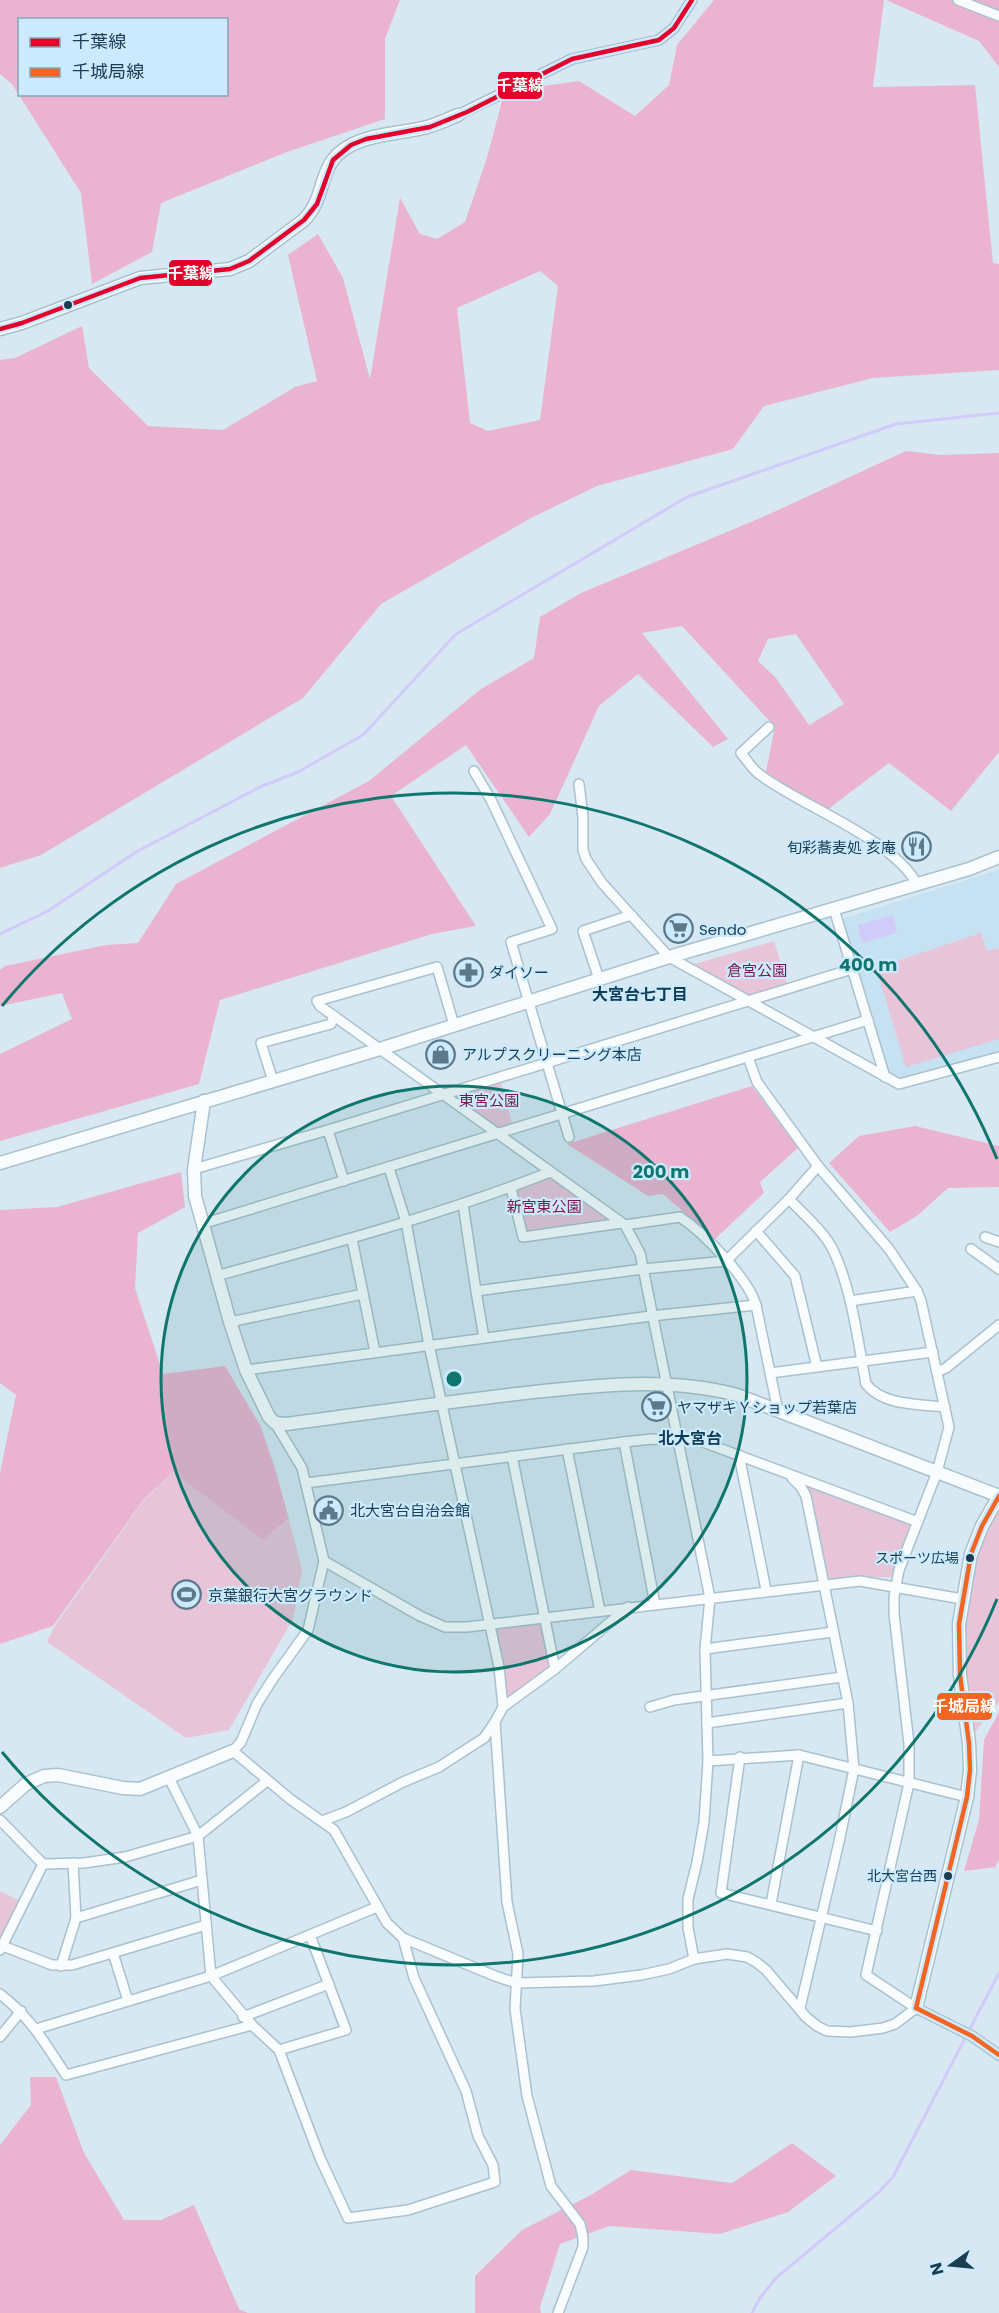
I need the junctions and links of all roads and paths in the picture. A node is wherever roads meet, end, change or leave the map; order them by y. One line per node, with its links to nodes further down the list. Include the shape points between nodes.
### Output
1 (692, 0): 4 (street, via 675,28 659,40 572,59)
2 (958, 0): 3 (street)
3 (999, 16)
4 (458, 115): 5 (street, via 430,127 366,139 351,146 333,160 317,204 304,220 240,265 221,271 140,278)
5 (0, 329)
6 (769, 727): 10 (street, via 741,753 757,773 878,845 906,868)
7 (474, 771): 17 (street, via 552,929 511,942)
8 (579, 784): 12 (street, via 586,859)
9 (999, 857): 10 (street)
10 (916, 884): 11 (street)
11 (834, 909): 13 (street); 14 (street)
12 (631, 915): 13 (street); 15 (street, via 582,931)
13 (669, 957): 15 (street); 16 (street)
14 (852, 969): 16 (street); 19 (street)
15 (599, 979): 17 (street)
16 (746, 1001): 21 (street); 25 (street)
17 (528, 1002): 20 (street); 25 (street)
18 (334, 1016): 20 (street, via 318,1001 437,967); 22 (street); 27 (street, via 331,1024 261,1043)
19 (868, 1020): 21 (street); 26 (street)
20 (454, 1025): 22 (street)
21 (812, 1037): 23 (street); 26 (street)
22 (380, 1049): 27 (street); 28 (street)
23 (748, 1057): 30 (street); 35 (street, via 757,1082)
24 (999, 1057): 26 (street, via 899,1084)
25 (547, 1064): 28 (street); 30 (street)
26 (885, 1077)
27 (273, 1081): 29 (street)
28 (444, 1094): 31 (street); 32 (street)
29 (204, 1101): 34 (street); 37 (street)
30 (562, 1114): 32 (street); 33 (street)
31 (328, 1130): 37 (street); 39 (street)
32 (498, 1132): 36 (street); 38 (street)
33 (569, 1137)
34 (0, 1163)
35 (818, 1166): 41 (street); 56 (street, via 890,1249)
36 (389, 1168): 39 (street); 43 (street)
37 (194, 1169): 44 (street)
38 (550, 1172): 40 (street); 45 (street)
39 (344, 1181): 44 (street)
40 (511, 1188): 42 (street); 45 (street, via 524,1237)
41 (789, 1198): 46 (street); 58 (street, via 834,1251)
42 (463, 1204): 43 (street); 55 (street)
43 (406, 1222): 48 (street); 64 (street)
44 (201, 1224): 54 (street)
45 (623, 1224): 51 (street, via 680,1217 698,1229); 52 (street, via 640,1253)
46 (756, 1231): 51 (street); 68 (street, via 799,1284)
47 (985, 1237): 49 (street)
48 (351, 1239): 54 (street); 57 (street)
49 (999, 1242)
50 (971, 1249): 53 (street)
51 (726, 1261): 52 (street); 59 (street, via 745,1281)
52 (643, 1269): 55 (street); 60 (street)
53 (999, 1269)
54 (216, 1276): 61 (street)
55 (476, 1291): 63 (street)
56 (916, 1291): 58 (street); 66 (street)
57 (363, 1294): 61 (street); 65 (street)
58 (850, 1302): 67 (street)
59 (756, 1305): 60 (street); 71 (street)
60 (651, 1316): 63 (street); 72 (street)
61 (230, 1322): 69 (street)
62 (999, 1325): 70 (street)
63 (484, 1338): 64 (street)
64 (429, 1345): 65 (street); 73 (street)
65 (375, 1352): 69 (street)
66 (933, 1352): 67 (street); 70 (street)
67 (861, 1362): 68 (street); 74 (street, via 866,1384 873,1394)
68 (817, 1367): 71 (street)
69 (246, 1370): 76 (street)
70 (937, 1372): 74 (street)
71 (770, 1373): 75 (street)
72 (668, 1384): 73 (street, via 604,1384); 75 (street, via 713,1388); 77 (street)
73 (443, 1403): 76 (street); 82 (street)
74 (945, 1407): 83 (street, via 949,1427)
75 (778, 1411): 83 (street)
76 (275, 1423): 85 (street, via 302,1468)
77 (678, 1440): 78 (street); 80 (street, via 700,1441); 92 (street)
78 (624, 1442): 79 (street); 94 (street)
79 (567, 1449): 81 (street); 96 (street)
80 (739, 1455): 84 (street); 91 (street)
81 (512, 1456): 82 (street); 97 (street)
82 (456, 1464): 85 (street); 98 (street)
83 (937, 1472): 86 (street); 87 (street)
84 (788, 1474): 87 (street); 89 (street, via 806,1496)
85 (306, 1483): 88 (street)
86 (999, 1496): 93 (street, via 971,1554)
87 (918, 1522): 90 (street)
88 (324, 1561): 98 (street, via 445,1627); 109 (street, via 308,1630 262,1696)
89 (824, 1584): 90 (street, via 860,1581); 91 (street); 99 (street)
90 (895, 1586): 93 (street); 116 (street)
91 (766, 1590): 92 (street)
92 (710, 1598): 94 (street); 100 (street)
93 (962, 1599): 117 (street, via 958,1650 969,1743)
94 (655, 1604): 95 (street)
95 (628, 1607): 96 (street); 101 (street)
96 (600, 1611): 97 (street)
97 (545, 1618): 98 (street); 101 (street)
98 (490, 1624): 105 (street)
99 (833, 1632): 100 (street); 102 (street)
100 (705, 1649): 103 (street)
101 (555, 1669): 105 (street)
102 (842, 1677): 103 (street); 104 (street)
103 (705, 1698): 106 (street, via 674,1700); 108 (street)
104 (848, 1703): 108 (street); 113 (street)
105 (503, 1707): 107 (street)
106 (650, 1707)
107 (495, 1722): 120 (street, via 484,1738 439,1767); 138 (street, via 507,1902 518,1954)
108 (707, 1723): 112 (street)
109 (233, 1751): 114 (street); 115 (street)
110 (799, 1755): 111 (street); 113 (street); 125 (street)
111 (740, 1757): 112 (street); 125 (street, via 721,1893)
112 (708, 1761): 135 (street, via 704,1822 688,1899)
113 (854, 1769): 116 (street); 127 (street)
114 (169, 1778): 118 (street, via 140,1789 44,1776 26,1784); 121 (street)
115 (267, 1781): 120 (street); 121 (street)
116 (909, 1783): 117 (street); 130 (street)
117 (967, 1797): 143 (street)
118 (0, 1807)
119 (0, 1820): 123 (street)
120 (322, 1821): 126 (street, via 334,1830 345,1847)
121 (198, 1836): 122 (street, via 126,1857); 124 (street)
122 (73, 1863): 123 (street); 128 (street)
123 (43, 1864): 133 (street)
124 (202, 1880): 128 (street); 129 (street)
125 (771, 1904): 127 (street)
126 (377, 1907): 131 (street); 132 (street)
127 (822, 1916): 130 (street); 142 (street)
128 (76, 1918): 136 (street)
129 (206, 1925): 134 (street); 137 (street)
130 (877, 1931): 143 (street, via 866,1975)
131 (310, 1935): 137 (street); 139 (street)
132 (403, 1938): 138 (street); 149 (street, via 414,1978 466,2091 478,2136 493,2165 495,2182 408,2210 348,2218 320,2158)
133 (1, 1948): 136 (street)
134 (112, 1953): 136 (street); 141 (street)
135 (694, 1959): 138 (street, via 641,1975); 142 (street, via 727,1954 747,1957 766,1970)
136 (61, 1966)
137 (211, 1976): 141 (street); 145 (street)
138 (516, 1983): 151 (street, via 515,2009 527,2096 551,2186 580,2224 583,2237 583,2247)
139 (329, 1984): 145 (street); 149 (street, via 346,2030)
140 (0, 1994): 144 (street)
141 (128, 2001): 147 (street)
142 (800, 2008): 143 (street, via 827,2031 850,2032 895,2024)
143 (916, 2008): 150 (street, via 972,2036)
144 (21, 2011): 147 (street); 148 (street)
145 (243, 2017): 146 (street)
146 (252, 2025): 147 (street, via 66,2075); 149 (street)
147 (36, 2029)
148 (0, 2037)
149 (279, 2050)
150 (999, 2055)
151 (558, 2313)

